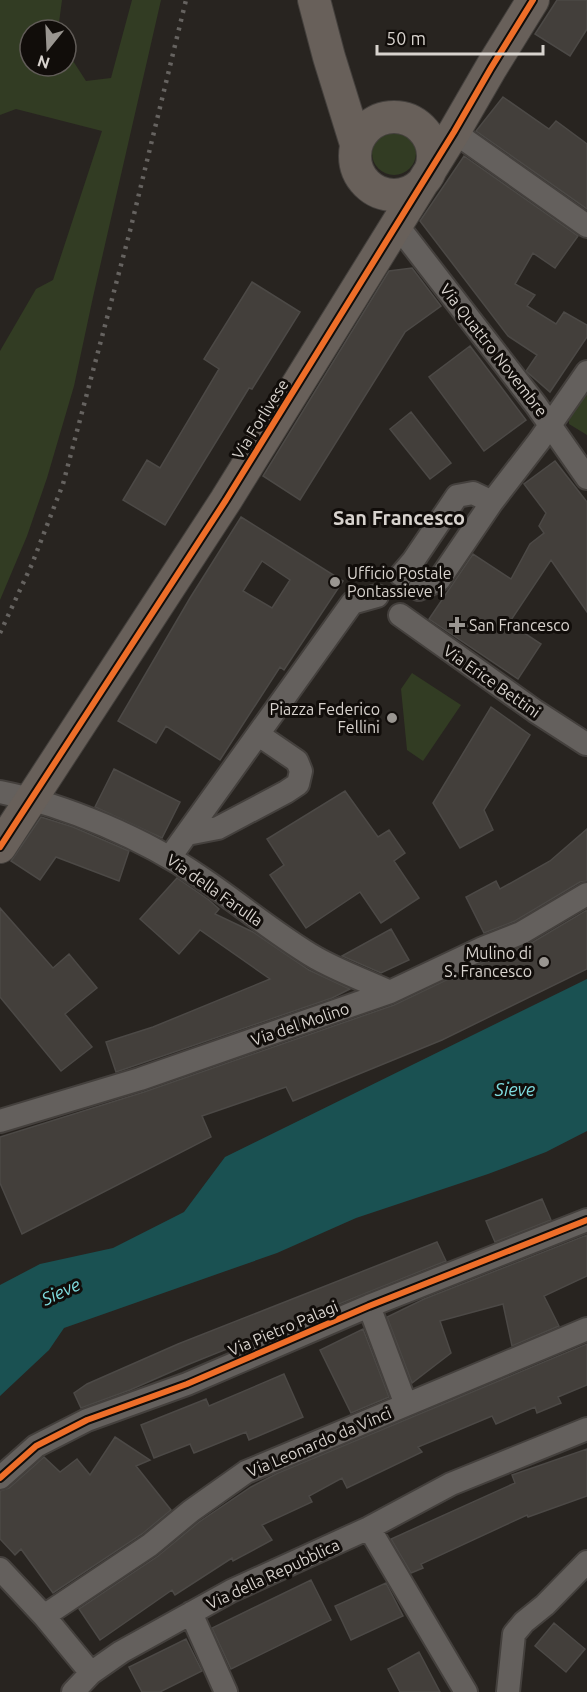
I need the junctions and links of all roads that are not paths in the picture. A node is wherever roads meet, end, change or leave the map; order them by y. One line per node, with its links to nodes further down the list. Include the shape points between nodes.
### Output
1 (314, 0): 3 (street)
2 (533, 0): 4 (street, Via Forlivese)
3 (329, 57): 5 (street, via 347,91 362,104); 7 (street)
4 (491, 68): 5 (street, Via Forlivese, via 437,117); 6 (street, Via Forlivese)
5 (403, 120): 7 (street, Via Forlivese, via 376,120 365,128); 8 (street, via 426,133 432,145)
6 (454, 132): 8 (street, Via Forlivese); 11 (street)
7 (356, 144): 9 (street, Via Forlivese, via 354,159 359,176)
8 (431, 170): 9 (street, Via Forlivese, via 422,184 408,193 377,192); 10 (street, Via Forlivese)
9 (369, 186): 10 (street); 12 (street, Via Forlivese, via 374,218 371,252)
10 (397, 225): 12 (street, Via Forlivese); 14 (street, Via Quattro Novembre)
11 (587, 226)
12 (357, 289): 24 (street, Via Forlivese)
13 (587, 372): 14 (street)
14 (551, 424): 15 (street, Via Quattro Novembre); 16 (street)
15 (587, 478)
16 (492, 502): 17 (street, via 473,493 457,496); 18 (street, via 439,580)
17 (401, 575): 18 (street, via 415,582); 19 (street, via 386,579)
18 (419, 589): 20 (street, via 413,610)
19 (377, 596): 20 (street, Via Erice Bettini, via 384,609); 21 (street, via 352,603)
20 (400, 615): 22 (street, Via Erice Bettini)
21 (259, 735): 25 (street); 25 (street, via 297,761 301,771 298,784 218,828)
22 (586, 744)
23 (0, 792): 24 (street, Via della Farulla)
24 (33, 798): 26 (street, Via Forlivese); 27 (street, Via della Farulla)
25 (187, 834): 27 (street)
26 (0, 847)
27 (170, 857): 29 (street, Via della Farulla, via 318,959)
28 (587, 894): 29 (street, Via del Molino, via 520,933)
29 (390, 992): 30 (street, Via del Molino, via 141,1080)
30 (0, 1121)
31 (587, 1220): 32 (street, Via Pietro Palagi)
32 (369, 1306): 34 (street); 36 (street, Via Pietro Palagi, via 187,1384 87,1420 36,1446)
33 (587, 1329): 34 (street, Via Leonardo da Vinci)
34 (406, 1404): 41 (street, Via Leonardo da Vinci, via 246,1472 150,1545)
35 (587, 1429): 37 (street, Via della Repubblica, via 451,1484)
36 (0, 1478)
37 (369, 1528): 40 (street, Via della Repubblica); 45 (street)
38 (587, 1562): 46 (street, via 514,1634)
39 (0, 1569): 41 (street)
40 (191, 1613): 42 (street, Via della Repubblica); 44 (street)
41 (44, 1616): 42 (street)
42 (91, 1673): 43 (street, Via della Repubblica)
43 (74, 1692)
44 (226, 1692)
45 (466, 1692)
46 (508, 1692)

